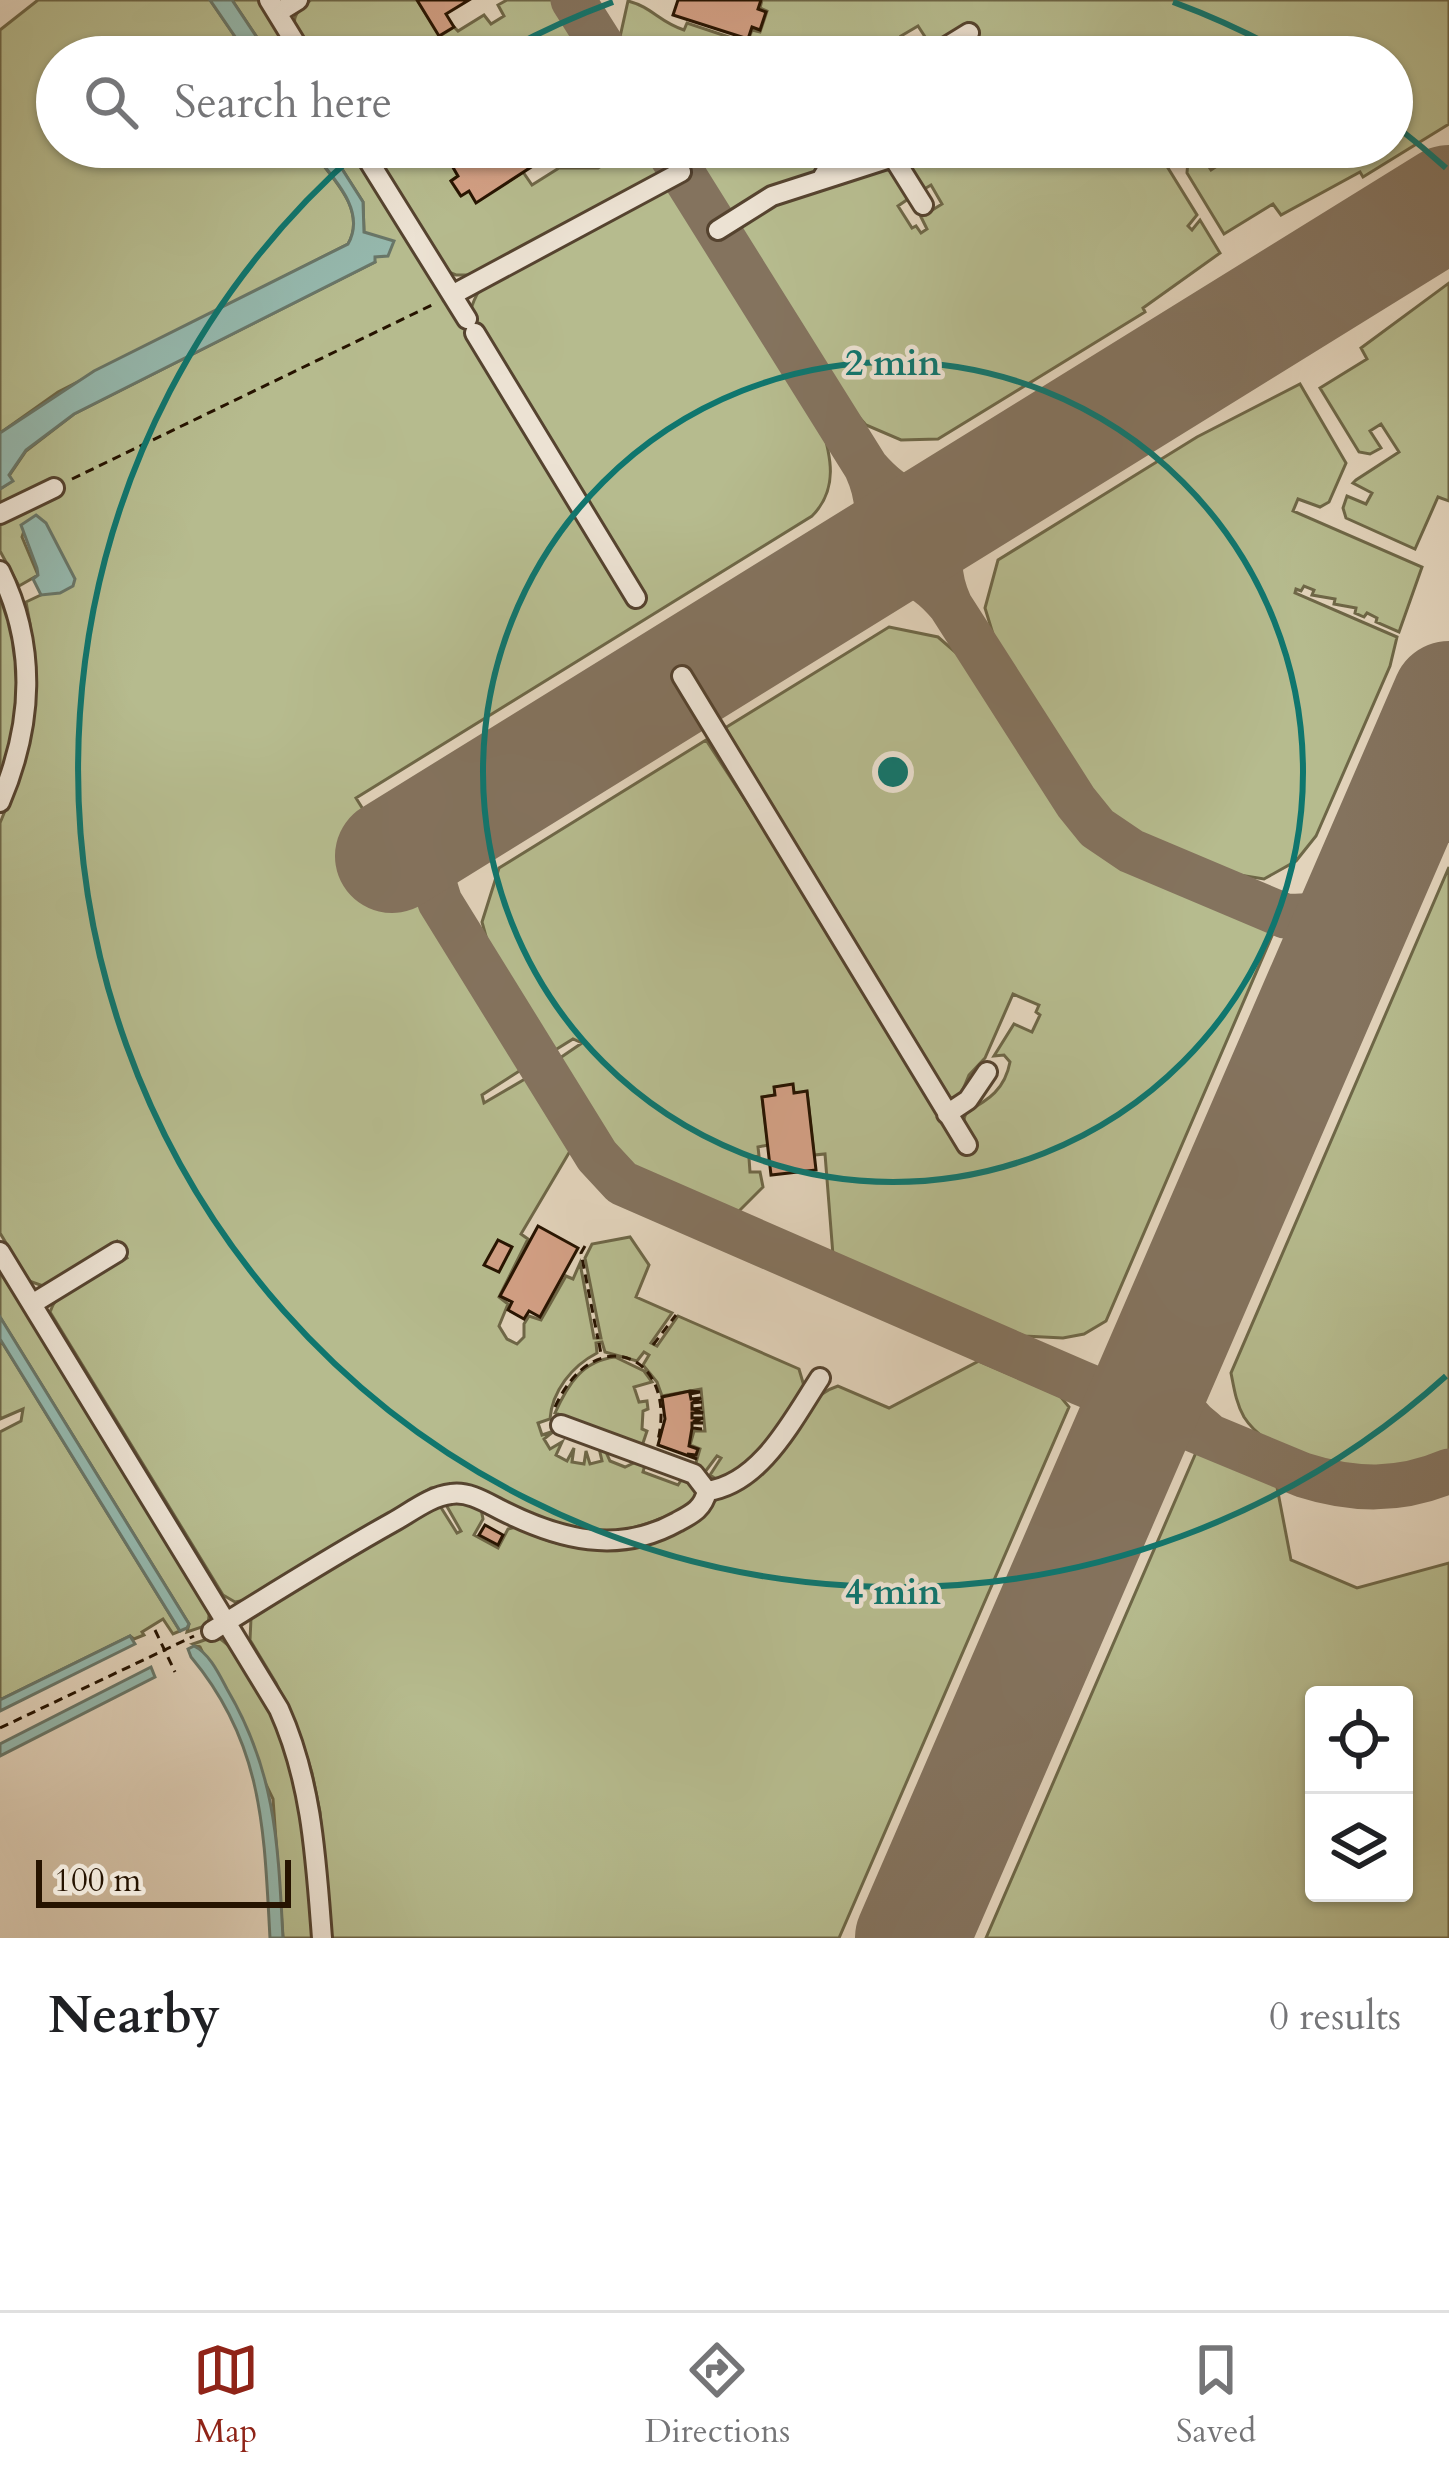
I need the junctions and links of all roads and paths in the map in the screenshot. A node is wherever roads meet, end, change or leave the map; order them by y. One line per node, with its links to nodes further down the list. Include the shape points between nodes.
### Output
1 (298, 0): 2 (street)
2 (273, 7): 4 (street)
3 (969, 33): 5 (street)
4 (291, 36)
5 (964, 36)
6 (373, 168): 14 (street)
7 (829, 168): 11 (street)
8 (859, 168): 11 (street)
9 (900, 168): 12 (street)
10 (681, 172): 14 (street)
11 (821, 180): 13 (street, via 772,196)
12 (923, 205)
13 (718, 230)
14 (452, 295): 15 (path); 18 (street)
15 (55, 488): 16 (street)
16 (0, 514)
17 (0, 571): 20 (street, via 20,616 27,663 24,722)
18 (636, 598)
19 (682, 676): 22 (street)
20 (0, 802)
21 (987, 1072): 22 (street)
22 (947, 1114): 23 (street)
23 (968, 1145)
24 (585, 1246): 31 (path)
25 (0, 1252): 27 (street)
26 (117, 1252): 27 (street)
27 (32, 1304): 37 (street)
28 (676, 1315): 29 (path)
29 (653, 1345)
30 (647, 1354): 32 (path)
31 (601, 1355): 32 (path); 34 (path, via 566,1385 552,1412)
32 (639, 1365): 35 (path, via 661,1408)
33 (820, 1378): 36 (street, via 759,1461 731,1486)
34 (561, 1425): 35 (street)
35 (650, 1458): 36 (street, via 694,1474)
36 (707, 1491): 37 (street, via 697,1511 663,1530 614,1541 557,1536 451,1494)
37 (220, 1626): 39 (path); 42 (street, via 267,1686 299,1762)
38 (154, 1630): 39 (path)
39 (166, 1648): 40 (path); 41 (path)
40 (175, 1672)
41 (0, 1728)
42 (322, 1938)

